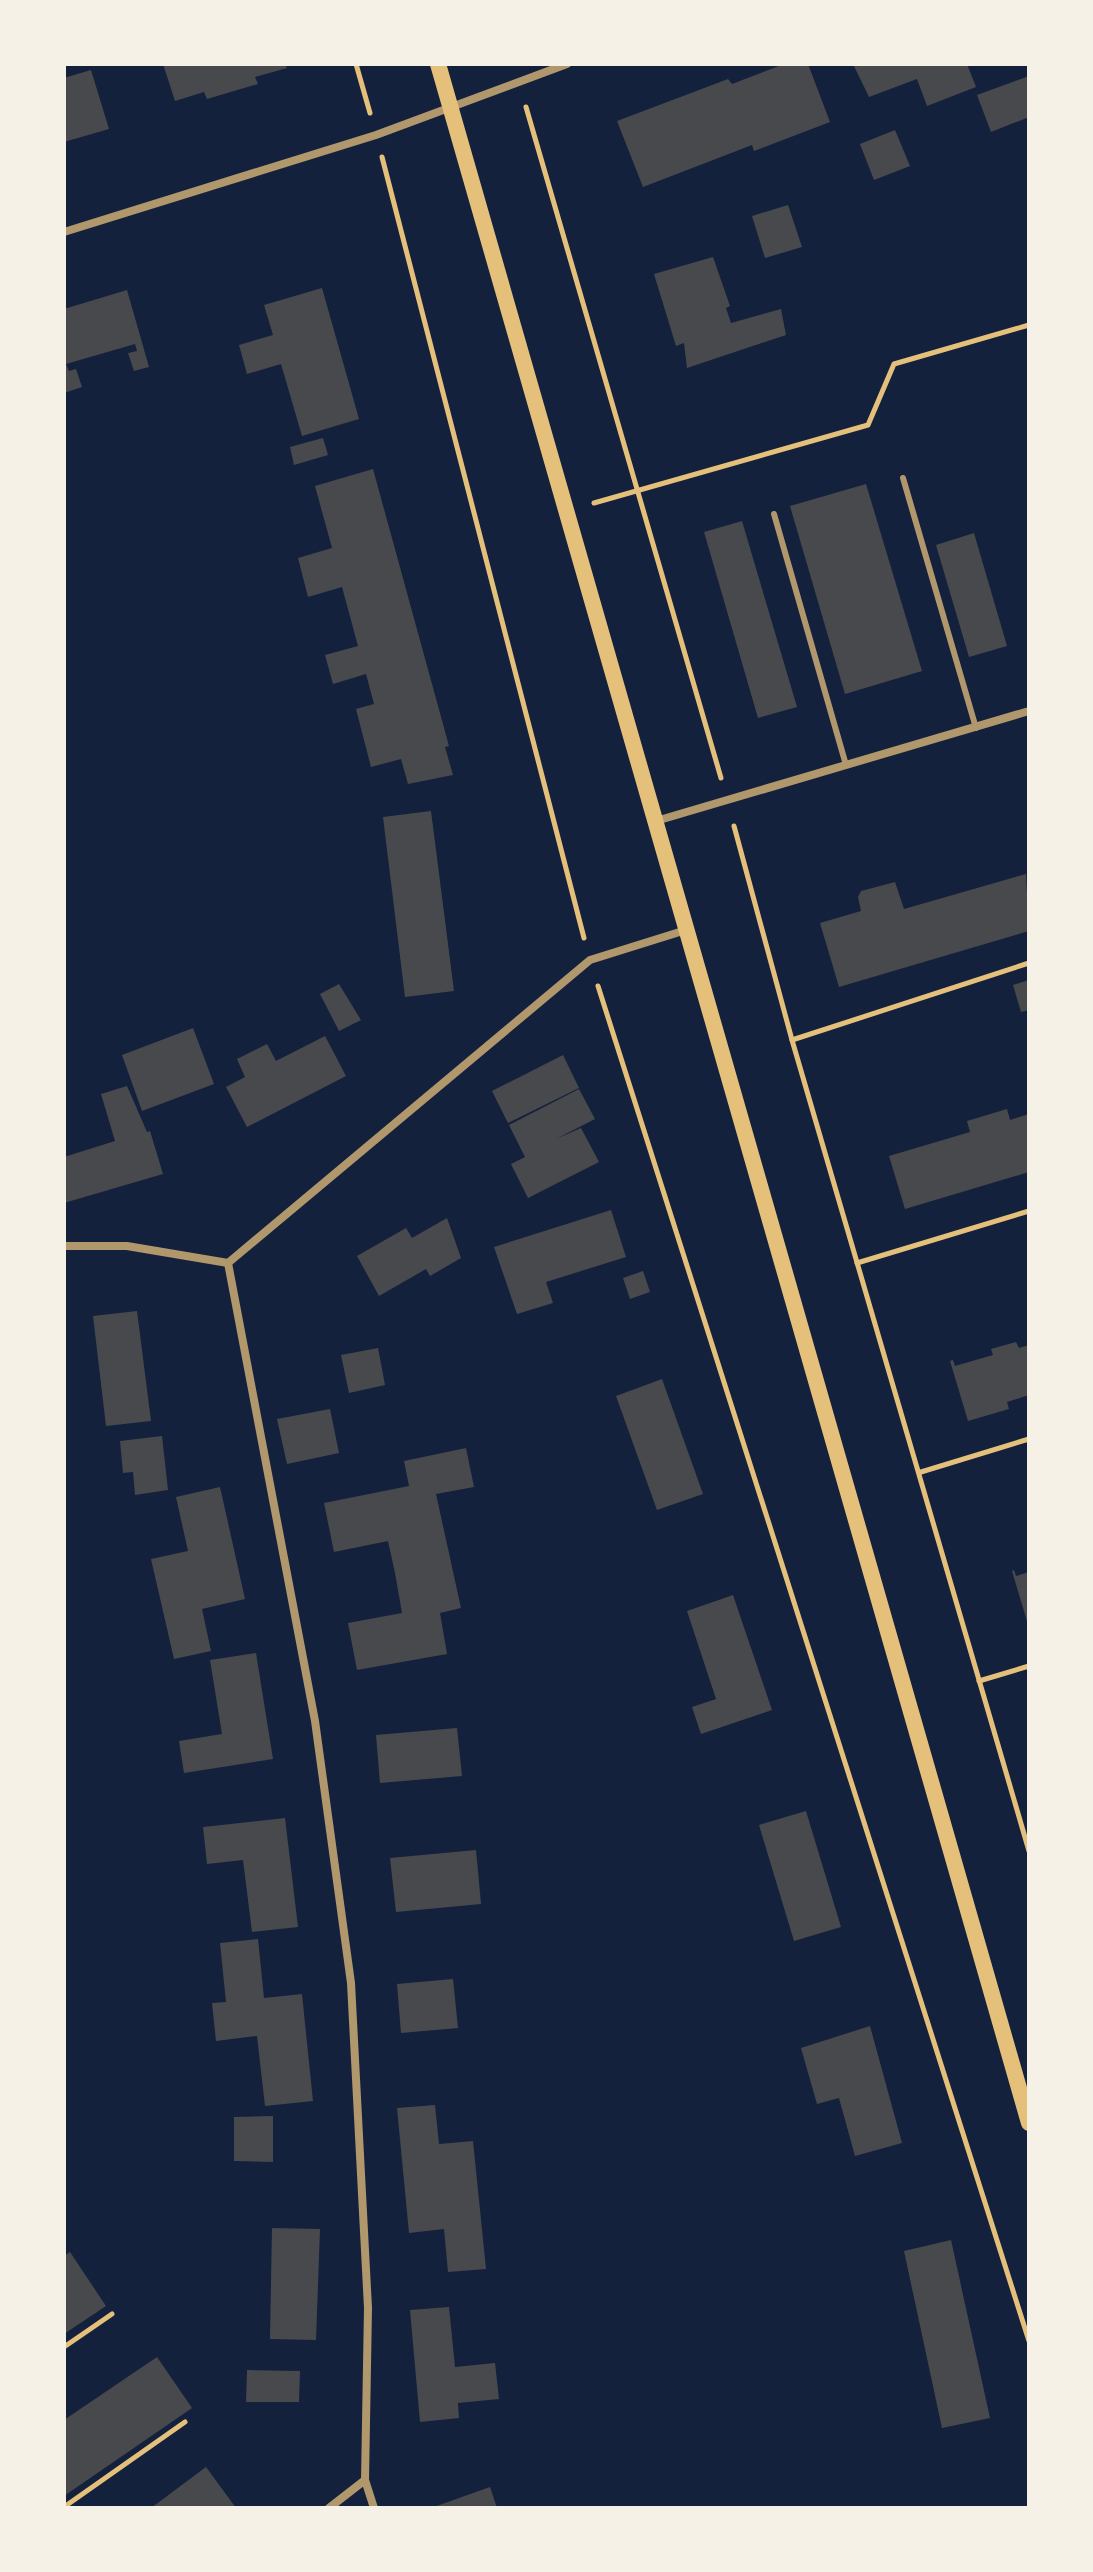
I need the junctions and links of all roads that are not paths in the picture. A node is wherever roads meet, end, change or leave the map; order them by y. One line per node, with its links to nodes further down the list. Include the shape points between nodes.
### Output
1 (438, 64): 3 (main road)
2 (567, 64): 3 (street)
3 (450, 107): 4 (street); 10 (main road)
4 (64, 232)
5 (903, 478): 8 (lane)
6 (774, 514): 9 (lane)
7 (1029, 711): 8 (street)
8 (976, 728): 9 (street)
9 (846, 765): 10 (street)
10 (656, 821): 11 (main road)
11 (686, 930): 13 (street, via 590,960); 14 (main road)
12 (64, 1246): 13 (street, via 127,1246)
13 (228, 1263): 15 (street, via 315,1721 351,1983 368,2308)
14 (1029, 2123)
15 (365, 2480): 16 (street); 17 (street)
16 (329, 2508)
17 (374, 2508)

